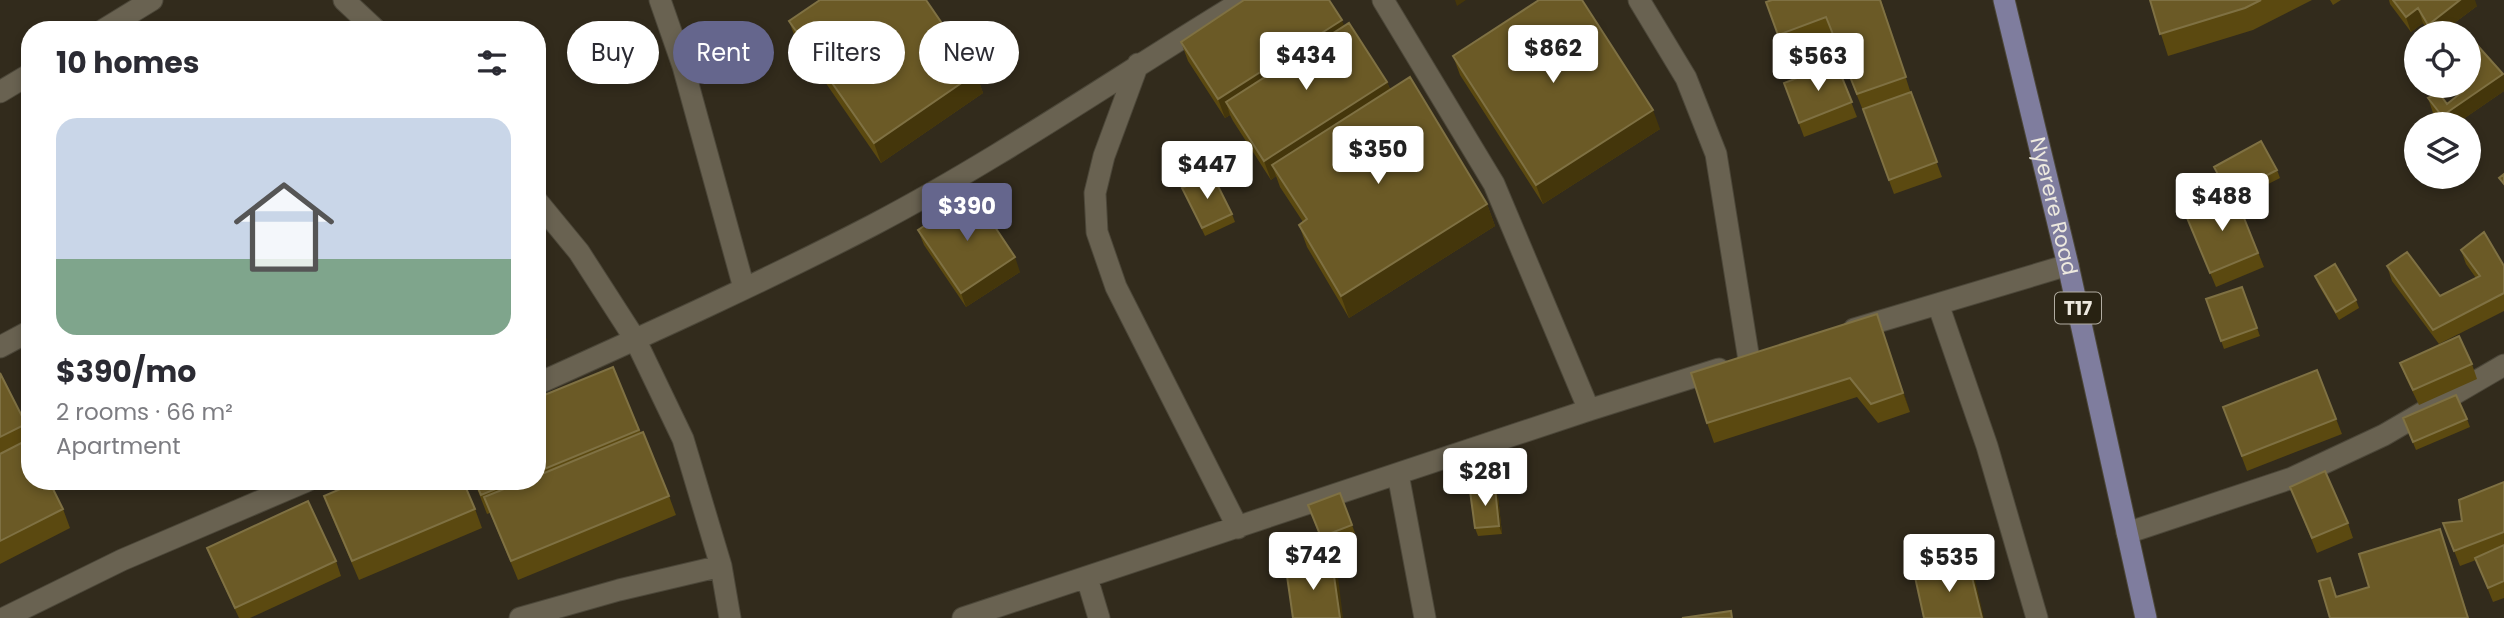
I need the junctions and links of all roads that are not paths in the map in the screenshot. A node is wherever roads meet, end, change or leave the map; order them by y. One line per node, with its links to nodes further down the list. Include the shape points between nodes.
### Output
1 (152, 0): 8 (street)
2 (344, 0): 9 (street)
3 (660, 0): 15 (street, via 683,66)
4 (1244, 0): 10 (street)
5 (1383, 0): 25 (street, via 1494,184)
6 (1639, 0): 22 (street, via 1686,78 1716,154)
7 (2004, 0): 14 (main road, Nyerere Road / T17)
8 (118, 21)
9 (366, 21)
10 (1138, 64): 15 (street, via 990,159 873,225); 28 (street, via 1104,156 1095,193 1097,232 1116,287)
11 (21, 79): 12 (street)
12 (0, 92)
13 (546, 212): 19 (street, via 579,252)
14 (2068, 265): 16 (street); 29 (main road, Nyerere Road / T17)
15 (744, 288): 19 (street)
16 (1938, 304): 17 (street); 38 (street, via 1987,446)
17 (1837, 334)
18 (21, 336): 20 (street)
19 (635, 340): 24 (street); 30 (street, via 682,439)
20 (0, 347)
21 (1774, 352): 22 (street)
22 (1749, 360): 25 (street)
23 (2504, 365): 29 (street, via 2384,435 2292,478)
24 (546, 380)
25 (1589, 410): 26 (street)
26 (1398, 474): 28 (street); 37 (street)
27 (286, 490): 32 (street, via 122,560)
28 (1238, 528): 31 (street)
29 (2127, 533): 39 (main road, Nyerere Road / T17)
30 (721, 566): 33 (street); 34 (street)
31 (1087, 578): 35 (street); 36 (street)
32 (4, 618)
33 (520, 618)
34 (730, 618)
35 (963, 618)
36 (1098, 618)
37 (1425, 618)
38 (2037, 618)
39 (2146, 618)

